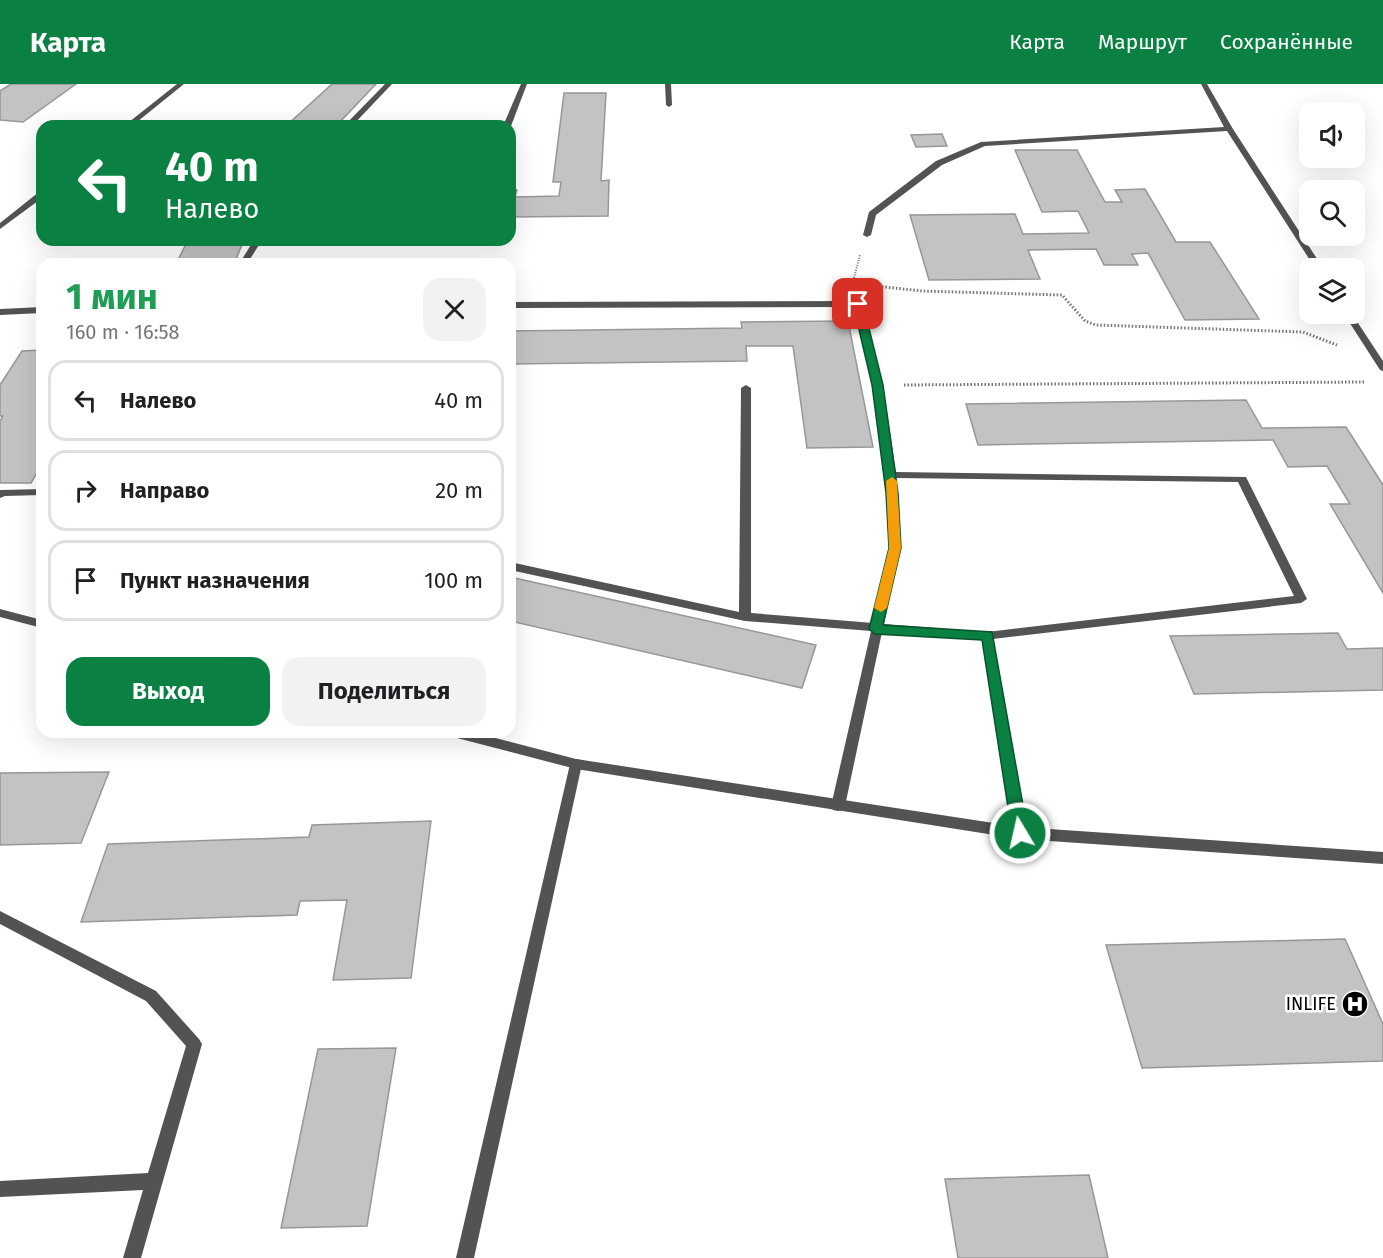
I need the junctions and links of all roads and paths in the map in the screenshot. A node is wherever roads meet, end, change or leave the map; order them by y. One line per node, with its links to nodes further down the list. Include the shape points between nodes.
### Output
1 (181, 84): 7 (street)
2 (389, 84): 8 (street)
3 (524, 84): 9 (street)
4 (668, 84): 6 (street)
5 (1204, 84): 10 (street)
6 (669, 105)
7 (136, 120)
8 (354, 120)
9 (509, 120)
10 (1229, 129): 13 (street, via 984,144 939,163 872,214); 14 (street)
11 (36, 199): 12 (street)
12 (0, 227)
13 (867, 236): 15 (path, via 852,278)
14 (1313, 258)
15 (859, 281)
16 (865, 285): 21 (path, via 905,291 1062,295 1084,321 1096,326 1303,332)
17 (516, 304): 24 (street, via 858,304)
18 (36, 310): 19 (street)
19 (0, 312)
20 (1354, 324): 22 (street)
21 (1343, 349)
22 (1383, 368)
23 (1371, 382): 24 (path)
24 (878, 385): 26 (street)
25 (746, 388): 31 (street)
26 (891, 475): 33 (street, via 895,548); 34 (street, via 1242,479 1301,598)
27 (36, 492): 28 (street)
28 (0, 495)
29 (516, 567): 31 (street)
30 (0, 614): 32 (street)
31 (745, 617): 33 (street)
32 (36, 623)
33 (875, 629): 34 (street); 37 (street)
34 (987, 636): 38 (street)
35 (476, 738): 36 (street)
36 (576, 764): 37 (street); 44 (street)
37 (838, 806): 38 (street)
38 (1020, 833): 39 (street)
39 (1383, 858)
40 (0, 917): 41 (street, via 151,996 194,1044)
41 (154, 1181): 42 (street); 43 (street)
42 (0, 1189)
43 (132, 1258)
44 (465, 1258)

